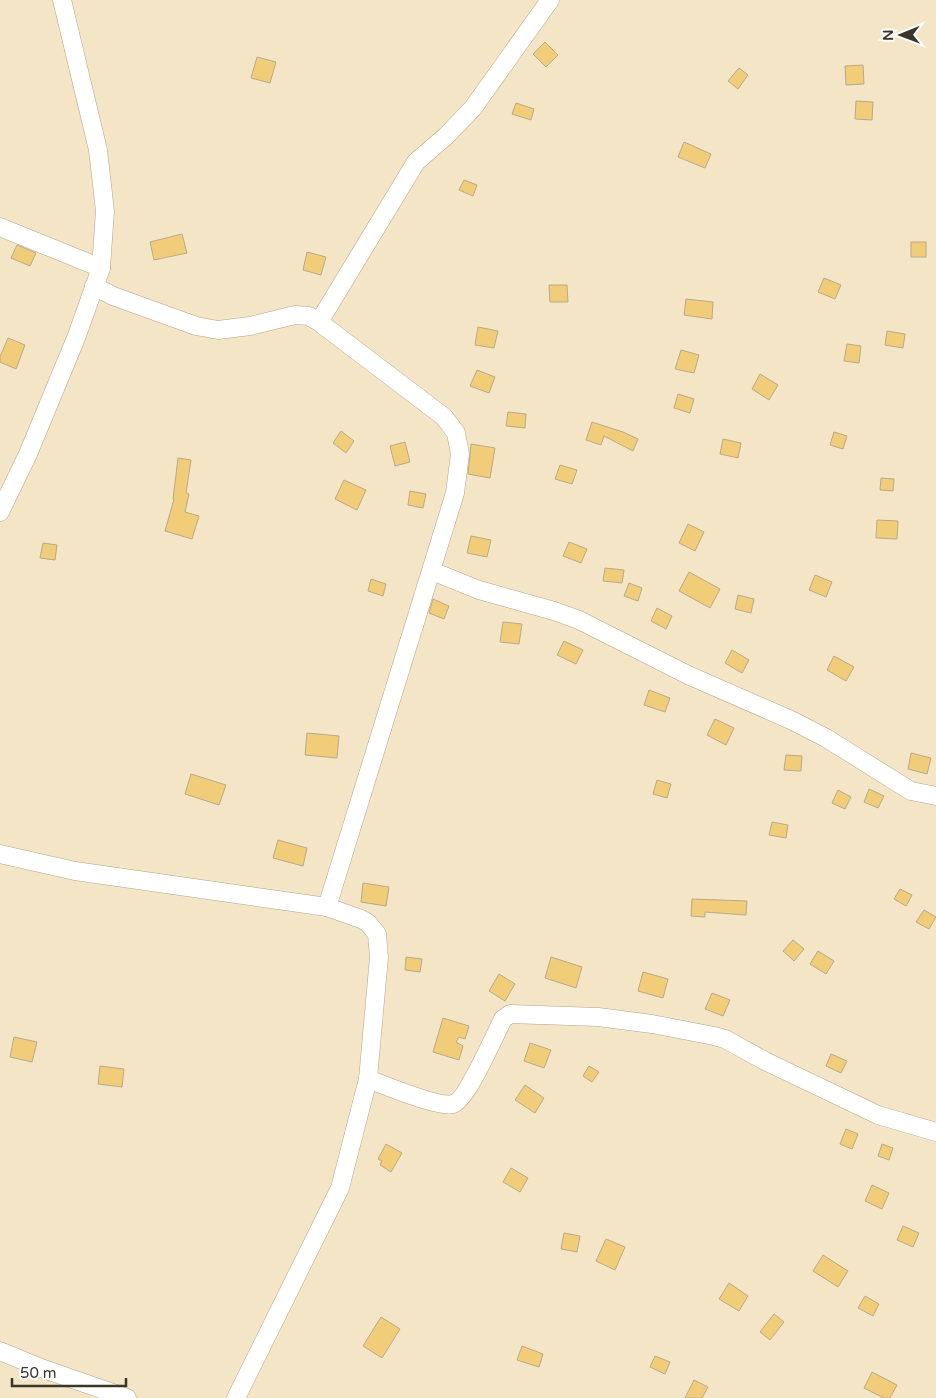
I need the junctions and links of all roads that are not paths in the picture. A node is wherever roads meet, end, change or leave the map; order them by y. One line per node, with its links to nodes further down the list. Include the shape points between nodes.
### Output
1 (62, 0): 4 (street, via 98,150 105,212)
2 (550, 0): 6 (street, via 473,108 416,162)
3 (0, 227): 4 (street)
4 (100, 268): 5 (street)
5 (94, 286): 6 (street, via 196,326 218,330 295,315 309,316); 7 (street, via 69,356)
6 (319, 322): 8 (street, via 444,417 456,433 460,454 456,493)
7 (0, 512)
8 (432, 571): 9 (street, via 479,590 579,620 688,675 826,738 912,791); 11 (street)
9 (936, 796)
10 (0, 854): 11 (street, via 75,871)
11 (327, 907): 12 (street, via 361,919 377,934 379,957)
12 (368, 1079): 13 (street, via 440,1104 455,1104 470,1084 503,1020 510,1014 598,1017 702,1032 725,1039 878,1115); 16 (street, via 340,1188)
13 (936, 1132)
14 (0, 1351): 15 (street)
15 (127, 1398)
16 (236, 1398)

